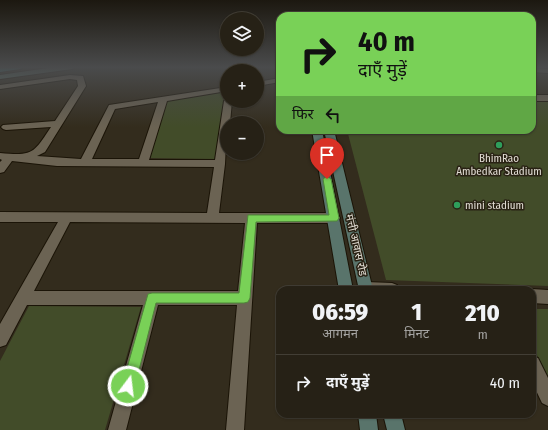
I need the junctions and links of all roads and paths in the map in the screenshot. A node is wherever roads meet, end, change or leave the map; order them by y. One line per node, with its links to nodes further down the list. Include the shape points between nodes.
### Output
1 (81, 87): 7 (street)
2 (220, 90): 5 (street)
3 (536, 98): 4 (street)
4 (548, 98)
5 (163, 99): 13 (street, via 112,107); 14 (street)
6 (227, 108): 15 (street)
7 (58, 124): 8 (street); 12 (street, via 41,150)
8 (6, 127)
9 (324, 134): 21 (street)
10 (324, 134): 23 (street, मंत्ती आवास रोड)
11 (4, 157): 12 (street); 16 (street)
12 (26, 158): 13 (street)
13 (85, 162): 14 (street)
14 (143, 163): 15 (street)
15 (220, 164): 19 (street)
16 (0, 169)
17 (0, 217): 18 (street)
18 (67, 217): 19 (street); 26 (street)
19 (212, 218): 20 (street)
20 (251, 218): 21 (street); 28 (street)
21 (334, 218): 22 (street)
22 (345, 286)
23 (365, 286)
24 (536, 296): 25 (street)
25 (548, 297)
26 (22, 298): 27 (street); 29 (street)
27 (152, 298): 28 (street); 34 (street)
28 (244, 298): 35 (street)
29 (0, 339)
30 (536, 372): 31 (street)
31 (548, 397)
32 (367, 418): 36 (street)
33 (393, 418): 37 (street)
34 (116, 430)
35 (235, 430)
36 (369, 430)
37 (396, 430)

